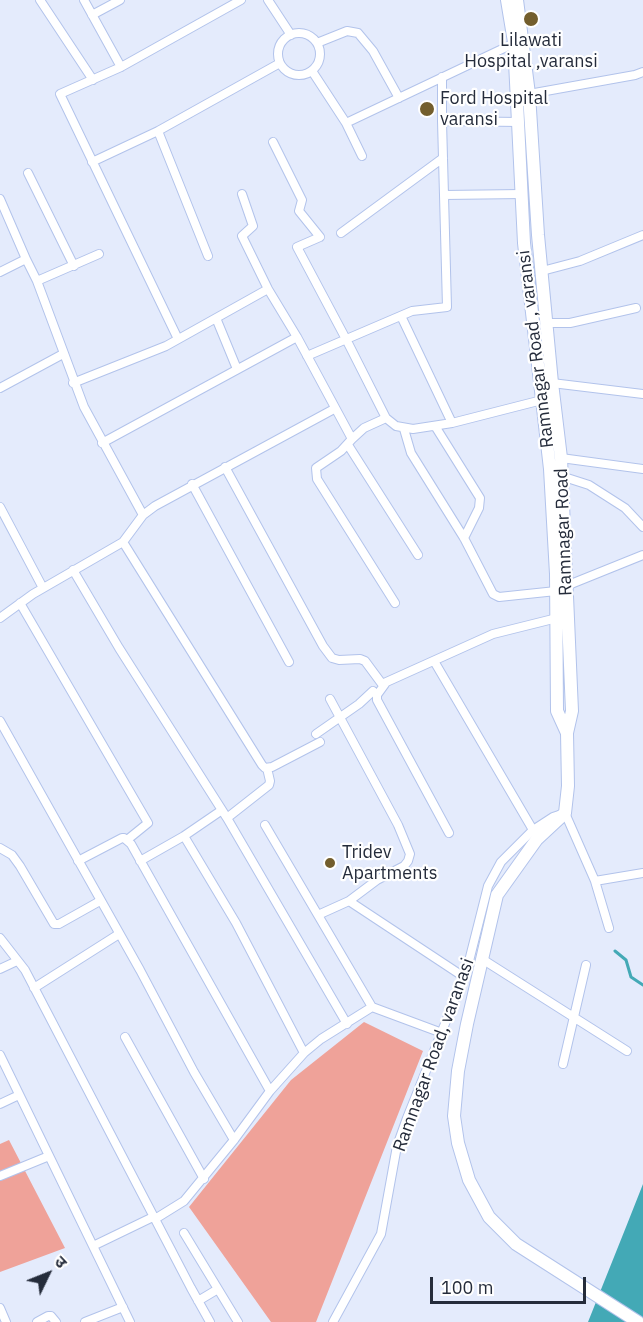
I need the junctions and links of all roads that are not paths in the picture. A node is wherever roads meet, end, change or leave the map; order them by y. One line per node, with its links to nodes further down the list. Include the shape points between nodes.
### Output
1 (40, 0): 17 (street)
2 (84, 0): 8 (street)
3 (120, 0): 8 (street)
4 (241, 0): 13 (street)
5 (268, 0): 9 (street)
6 (507, 0): 10 (main road, Ramnagar Road , varansi)
7 (517, 0): 10 (main road, Ramnagar Road)
8 (92, 15): 13 (street)
9 (291, 35): 11 (street, via 304,34); 12 (street, via 281,44)
10 (518, 41): 16 (street); 18 (main road, Ramnagar Road); 21 (main road, Ramnagar Road , varansi)
11 (317, 43): 14 (street, via 319,60); 19 (street, via 347,30 358,33 373,51)
12 (280, 63): 14 (street, via 294,74); 23 (street)
13 (121, 67): 17 (street)
14 (312, 71): 22 (street)
15 (643, 72): 18 (street)
16 (442, 77): 19 (street); 20 (street)
17 (93, 80): 27 (street, via 60,94)
18 (529, 94): 39 (main road, Ramnagar Road)
19 (399, 98): 22 (street)
20 (442, 121): 21 (street); 26 (street)
21 (519, 122): 30 (main road, Ramnagar Road , varansi)
22 (346, 123): 25 (street)
23 (158, 131): 27 (street); 36 (street)
24 (273, 142): 49 (street, via 303,200 299,211 320,237 297,247)
25 (362, 156)
26 (443, 158): 31 (street); 33 (street)
27 (92, 162): 48 (street)
28 (28, 173): 38 (street)
29 (242, 194): 42 (street, via 253,226 242,236)
30 (522, 194): 31 (street); 57 (main road, Ramnagar Road , varansi)
31 (444, 195): 44 (street, via 447,307)
32 (0, 199): 37 (street)
33 (341, 232)
34 (643, 235): 39 (street, via 580,261)
35 (99, 254): 38 (street)
36 (208, 256)
37 (26, 259): 40 (street); 41 (street)
38 (74, 266): 41 (street)
39 (542, 271): 46 (main road, Ramnagar Road)
40 (0, 272)
41 (37, 281): 50 (street)
42 (268, 289): 45 (street); 47 (street)
43 (636, 308): 46 (street, via 570,323)
44 (401, 316): 49 (street); 60 (street)
45 (216, 318): 48 (street); 52 (street)
46 (546, 322): 54 (main road, Ramnagar Road)
47 (297, 337): 51 (street); 52 (street)
48 (178, 339): 53 (street)
49 (347, 340): 51 (street); 59 (street)
50 (63, 354): 53 (street); 55 (street)
51 (307, 356): 58 (street)
52 (237, 369): 64 (street)
53 (73, 383): 64 (street)
54 (552, 383): 56 (street); 65 (main road, Ramnagar Road)
55 (0, 387)
56 (643, 394)
57 (542, 400): 60 (street); 79 (main road, Ramnagar Road , varansi)
58 (334, 409): 63 (street); 66 (street)
59 (386, 418): 62 (street); 63 (street, via 364,428)
60 (452, 423): 61 (street)
61 (435, 426): 62 (street); 73 (street, via 480,498)
62 (404, 429): 73 (street, via 411,453)
63 (350, 442): 75 (street); 81 (street, via 318,465 315,472)
64 (102, 443): 71 (street)
65 (561, 458): 67 (street); 68 (main road, Ramnagar Road)
66 (225, 467): 69 (street); 86 (street, via 323,646 333,658 365,661 379,682)
67 (643, 469)
68 (561, 476): 72 (street, via 590,485 625,508); 79 (main road, Ramnagar Road, via 565,529)
69 (192, 484): 71 (street); 85 (street)
70 (0, 507): 78 (street)
71 (143, 515): 74 (street)
72 (643, 527)
73 (464, 538): 79 (street, via 495,596)
74 (123, 542): 77 (street); 92 (street)
75 (418, 555)
76 (643, 555): 79 (street)
77 (73, 570): 78 (street); 94 (street)
78 (43, 588): 80 (street)
79 (561, 588): 83 (main road, Ramnagar Road , varansi); 91 (main road, Ramnagar Road, via 572,711)
80 (20, 603): 82 (street); 99 (street, via 148,823)
81 (395, 603)
82 (0, 618)
83 (557, 618): 84 (street, via 493,634); 91 (main road, Ramnagar Road , varansi, via 557,711)
84 (434, 661): 86 (street); 96 (street)
85 (289, 662)
86 (385, 684): 97 (street, via 377,700)
87 (373, 691): 89 (street)
88 (330, 699): 89 (street)
89 (340, 718): 92 (street, via 318,738); 106 (street, via 410,854 404,866)
90 (0, 721): 101 (street)
91 (567, 733): 93 (main road, Ramnagar Road)
92 (267, 768): 94 (street, via 269,784)
93 (565, 813): 96 (street, Ramnagar Road, varanasi); 104 (street); 111 (main road, via 537,839 497,895)
94 (225, 814): 98 (street); 119 (street)
95 (265, 825): 107 (street)
96 (533, 830): 115 (street, Ramnagar Road, varanasi, via 501,862 488,886)
97 (449, 833)
98 (184, 836): 102 (street); 123 (street, via 236,923)
99 (127, 840): 101 (street, via 116,840); 102 (street)
100 (0, 848): 105 (street, via 20,866 54,924)
101 (78, 861): 105 (street)
102 (140, 861): 126 (street)
103 (643, 873): 104 (street)
104 (596, 880): 108 (street)
105 (100, 901): 109 (street)
106 (349, 901): 107 (street); 115 (street)
107 (318, 915): 117 (street)
108 (609, 928)
109 (119, 934): 116 (street); 129 (street)
110 (0, 938): 112 (street)
111 (482, 959): 118 (street); 148 (main road, via 464,1037 454,1116 469,1180 489,1217 516,1244)
112 (17, 961): 114 (street); 116 (street)
113 (586, 964): 118 (street)
114 (0, 969)
115 (464, 977): 120 (street, Ramnagar Road, varanasi)
116 (34, 988): 133 (street)
117 (372, 1007): 119 (street); 120 (street)
118 (574, 1018): 122 (street); 125 (street)
119 (347, 1023): 123 (street)
120 (442, 1033): 147 (street, Ramnagar Road, varanasi, via 397,1146 381,1234)
121 (125, 1037): 132 (street)
122 (627, 1051)
123 (304, 1053): 126 (street)
124 (0, 1055): 127 (street)
125 (563, 1064)
126 (270, 1091): 129 (street)
127 (19, 1095): 128 (street); 130 (street)
128 (0, 1104)
129 (234, 1140): 132 (street)
130 (49, 1156): 131 (street); 135 (street)
131 (0, 1176)
132 (204, 1179): 133 (street, via 184,1201)
133 (154, 1218): 135 (street); 137 (street)
134 (184, 1233): 136 (street)
135 (93, 1246): 138 (street)
136 (218, 1289): 137 (street); 146 (street)
137 (198, 1301): 145 (street)
138 (123, 1307): 143 (street); 144 (street)
139 (0, 1308): 140 (street)
140 (6, 1322)
141 (37, 1322): 142 (street, via 51,1316)
142 (56, 1322)
143 (85, 1322)
144 (130, 1322)
145 (210, 1322)
146 (238, 1322)
147 (333, 1322)
148 (638, 1322)

